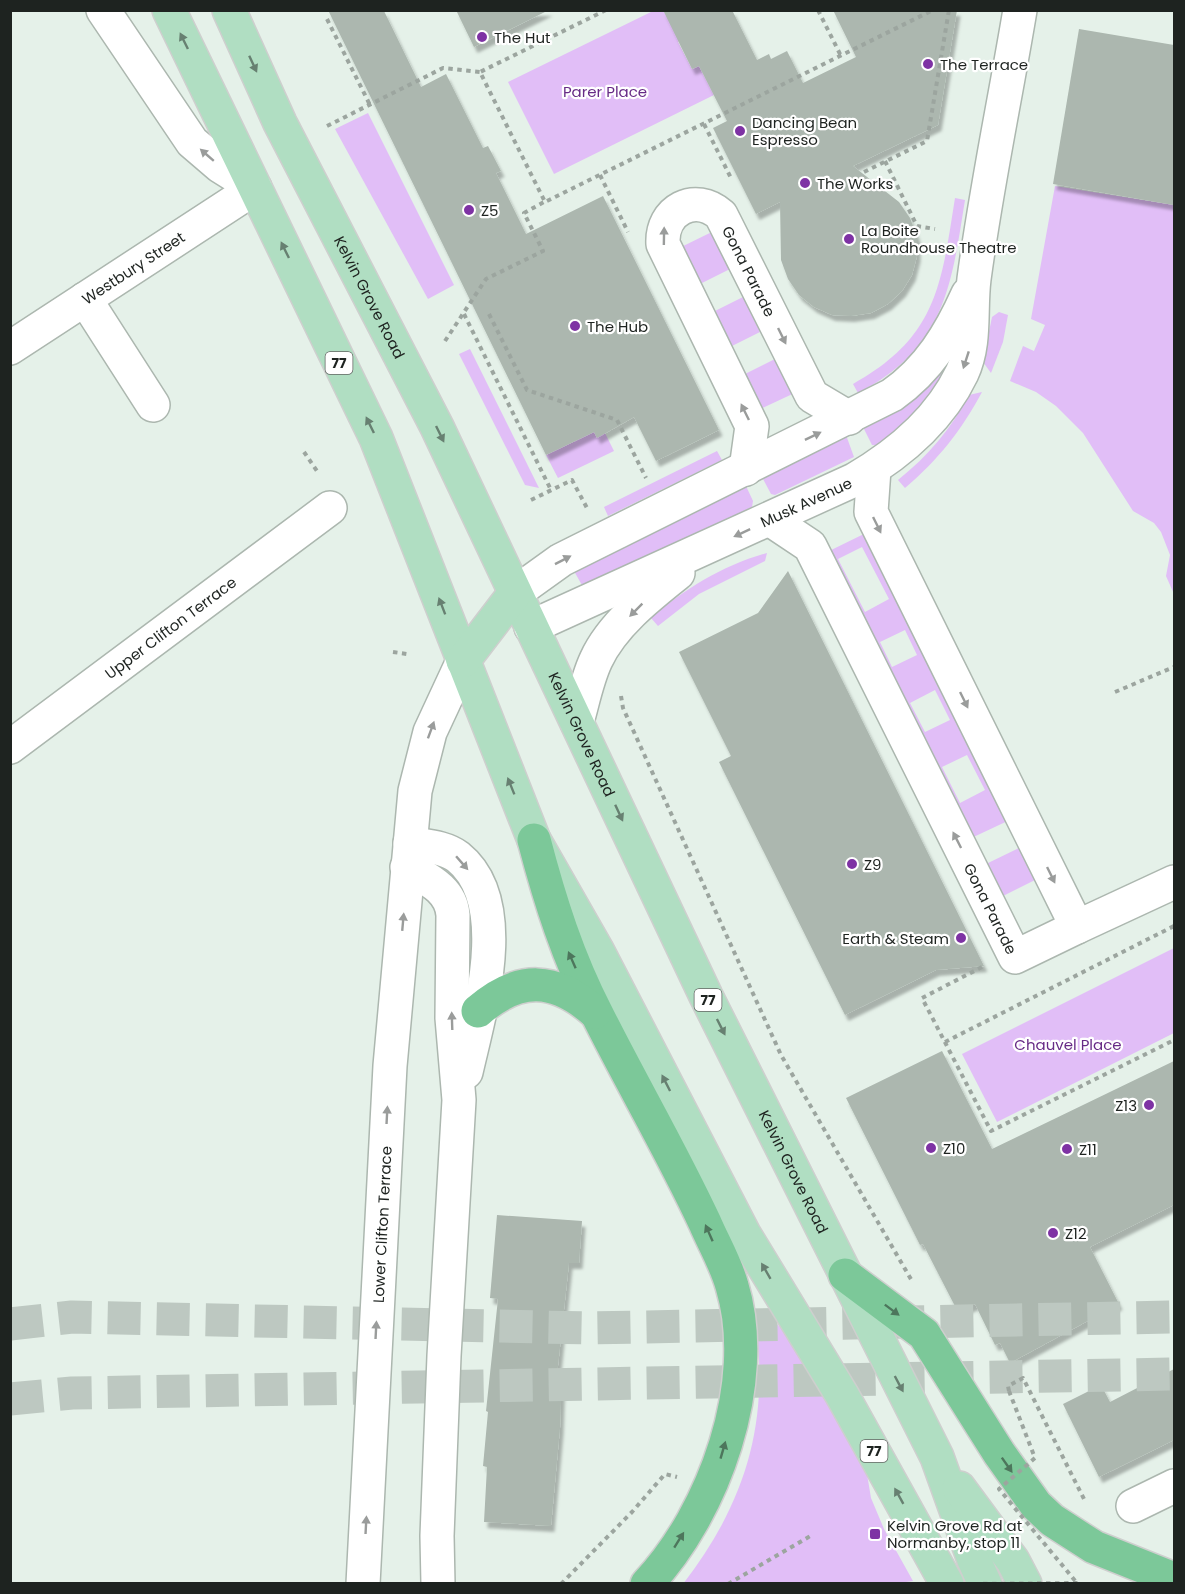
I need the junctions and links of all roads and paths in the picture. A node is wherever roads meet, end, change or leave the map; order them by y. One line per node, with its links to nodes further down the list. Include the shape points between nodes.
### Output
1 (102, 10): 16 (street, one-way to 1, via 192,142)
2 (169, 10): 16 (main road, 77, one-way to 2)
3 (229, 10): 38 (main road, Kelvin Grove Road / 77, one-way to 38, via 280,123 437,427)
4 (606, 10): 11 (path)
5 (818, 10): 10 (path)
6 (933, 10): 10 (path)
7 (949, 10): 14 (path, via 927,141)
8 (1020, 10): 19 (street, Musk Avenue)
9 (327, 19): 12 (path)
10 (841, 56): 17 (path)
11 (480, 72): 12 (path, via 443,68); 17 (path)
12 (370, 105): 13 (path)
13 (327, 126)
14 (885, 161): 15 (path); 18 (path, via 917,226)
15 (864, 172)
16 (255, 188): 20 (street, Westbury Street); 42 (main road, 77, one-way to 16, via 376,438)
17 (545, 202): 21 (path, via 524,213 543,251 486,279)
18 (934, 229)
19 (974, 281): 26 (street, Musk Avenue, via 946,338 921,371 892,395); 29 (street, Musk Avenue, one-way to 29, via 971,343 954,388 925,426)
20 (85, 299): 24 (street, Westbury Street); 25 (street)
21 (463, 313): 23 (path); 32 (path)
22 (489, 314): 31 (path, via 527,390 618,420)
23 (445, 341)
24 (10, 348)
25 (153, 405)
26 (849, 418): 28 (street, Musk Avenue, one-way to 26); 28 (street, Gona Parade, one-way to 26, via 752,426 663,244 665,222 681,207 702,204 721,215 812,396)
27 (304, 452): 30 (path)
28 (746, 469): 38 (street, Musk Avenue, one-way to 28, via 555,564)
29 (874, 469): 36 (street, Musk Avenue); 52 (street, one-way to 52, via 870,512)
30 (317, 471)
31 (646, 478)
32 (551, 490): 33 (path); 35 (path, via 572,480)
33 (531, 500)
34 (330, 508): 47 (street, Upper Clifton Terrace)
35 (587, 508)
36 (771, 520): 37 (street, Musk Avenue, one-way to 37); 52 (street, Gona Parade, one-way to 36, via 1015,957 810,546)
37 (713, 546): 39 (street, Musk Avenue); 46 (street, one-way to 46, via 649,597 610,637 590,674)
38 (514, 593): 39 (main road, Kelvin Grove Road / 77); 42 (main road)
39 (531, 627): 42 (main road); 46 (main road, Kelvin Grove Road / 77)
40 (393, 652): 41 (path)
41 (408, 654)
42 (463, 661): 48 (main road, 77, one-way to 42); 49 (street, Lower Clifton Terrace, one-way to 42, via 415,791 426,744)
43 (1174, 667): 45 (path)
44 (620, 687): 60 (path, via 623,708 781,1055)
45 (1115, 692)
46 (577, 722): 59 (main road, Kelvin Grove Road / 77, one-way to 59, via 706,996)
47 (10, 747)
48 (534, 840): 55 (highway, one-way to 48, via 560,933); 76 (main road, 77, one-way to 48, via 842,1395 744,1234 598,952)
49 (409, 855): 54 (street, one-way to 54, via 438,848 459,857 483,897 489,935); 58 (street, one-way to 49, via 452,1018 453,908); 72 (street, Lower Clifton Terrace, one-way to 49, via 390,1066)
50 (1174, 882): 52 (street)
51 (1174, 926): 57 (path)
52 (1077, 927)
53 (988, 964): 57 (path, via 922,998)
54 (478, 1011): 55 (highway, via 507,991 537,984 565,990); 58 (street)
55 (597, 1014): 70 (highway, one-way to 55, via 702,1504 718,1469 739,1375 737,1317 732,1286 690,1192)
56 (1174, 1040): 57 (path, via 991,1131)
57 (945, 1042)
58 (459, 1100): 73 (street, via 444,1356)
59 (845, 1275): 61 (main road, Kelvin Grove Road / 77, one-way to 61); 69 (highway, one-way to 69, via 924,1334 999,1453 1036,1505 1052,1520 1094,1547)
60 (913, 1282)
61 (937, 1457): 78 (main road, Kelvin Grove Road / 77); 79 (main road, Kelvin Grove Road, via 1013,1561)
62 (1029, 1458): 63 (path)
63 (1035, 1468)
64 (665, 1474): 74 (path)
65 (1174, 1486): 67 (street)
66 (1074, 1504): 71 (path, bridge, via 1086,1503 1023,1378 1008,1386 1035,1458 999,1489)
67 (1133, 1506)
68 (812, 1535): 75 (path)
69 (1174, 1579)
70 (651, 1581)
71 (1079, 1583): 77 (path, bridge)
72 (363, 1584)
73 (438, 1584)
74 (561, 1584)
75 (728, 1584)
76 (947, 1584)
77 (965, 1584)
78 (986, 1584)
79 (1025, 1584)

